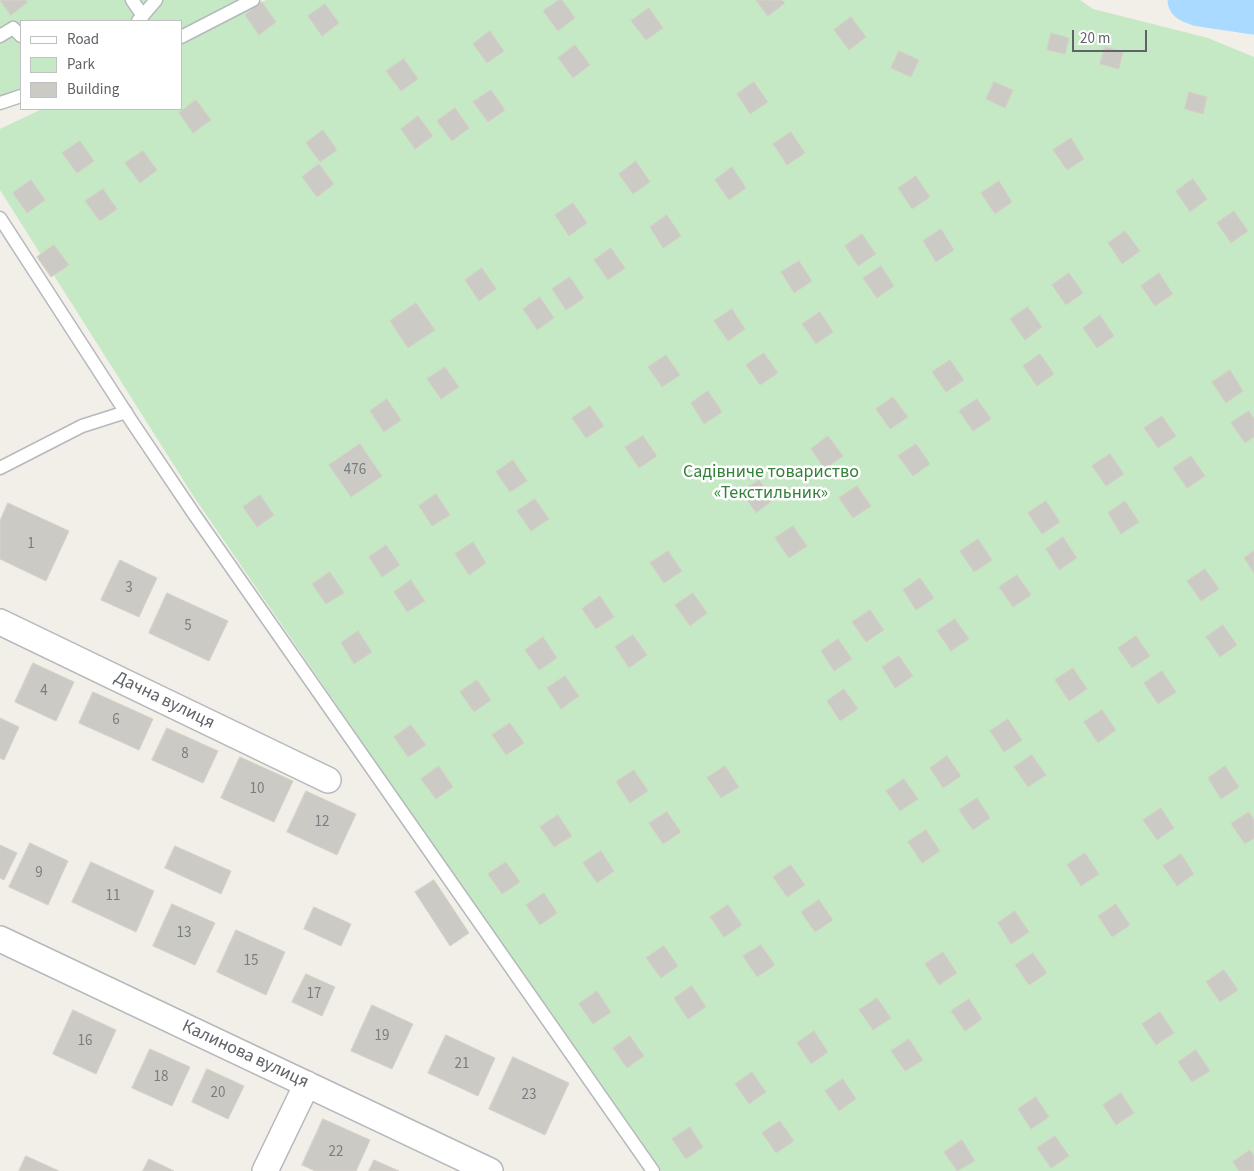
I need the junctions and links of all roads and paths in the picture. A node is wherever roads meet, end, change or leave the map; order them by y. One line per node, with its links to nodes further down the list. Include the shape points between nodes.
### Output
1 (132, 0): 4 (lane)
2 (156, 0): 4 (lane)
3 (253, 0): 7 (lane)
4 (141, 19)
5 (20, 35): 6 (lane, via 13,28)
6 (0, 36)
7 (182, 36)
8 (20, 96): 9 (lane)
9 (0, 103)
10 (0, 218): 11 (lane)
11 (126, 412): 12 (lane, via 82,426); 19 (lane)
12 (0, 468)
13 (0, 622): 14 (street, Дачна вулиця)
14 (328, 780)
15 (0, 939): 16 (street, Калинова вулиця)
16 (307, 1084): 17 (street); 18 (street, Калинова вулиця)
17 (265, 1171)
18 (490, 1171)
19 (653, 1171)

